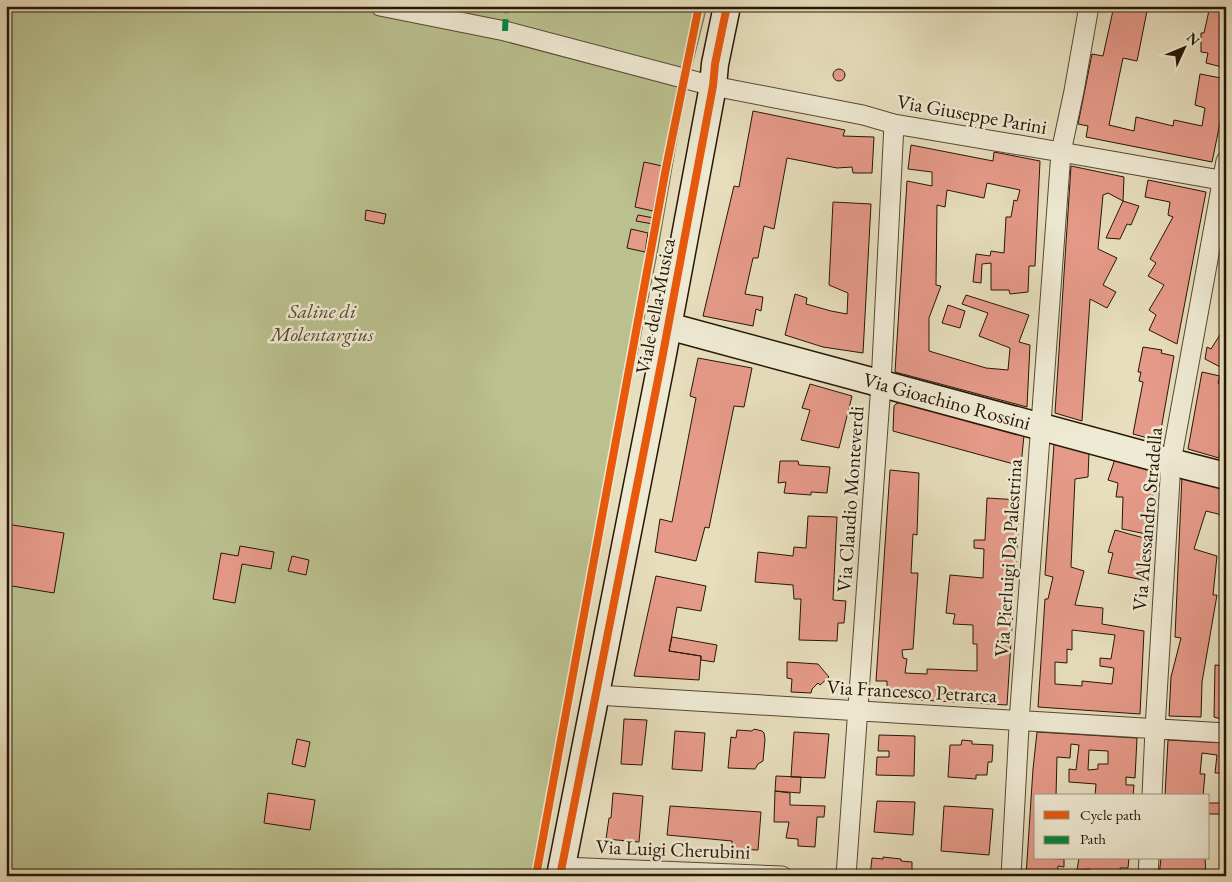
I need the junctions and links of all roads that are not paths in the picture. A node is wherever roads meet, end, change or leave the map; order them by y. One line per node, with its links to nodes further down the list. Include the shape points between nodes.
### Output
1 (380, 6): 4 (street, Via Giuseppe Parini, via 505,31)
2 (727, 6): 4 (street, Viale della Musica)
3 (1089, 6): 6 (street, Via Pierluigi Da Palestrina)
4 (712, 86): 5 (street, Via Giuseppe Parini); 9 (street, Viale della Musica)
5 (894, 124): 6 (street, Via Giuseppe Parini); 10 (street, Via Claudio Monteverdi)
6 (1061, 152): 8 (street, Via Giuseppe Parini); 11 (street, Via Pierluigi Da Palestrina)
7 (1226, 161): 8 (street, Via Alessandro Stradella)
8 (1224, 180): 12 (street, Via Alessandro Stradella)
9 (668, 326): 10 (street, Via Gioachino Rossini); 14 (street, Viale della Musica)
10 (881, 384): 11 (street, Via Gioachino Rossini); 15 (street, Via Claudio Monteverdi)
11 (1040, 426): 12 (street, Via Gioachino Rossini); 16 (street, Via Pierluigi Da Palestrina)
12 (1171, 462): 13 (street, Via Gioachino Rossini); 17 (street, Via Alessandro Stradella)
13 (1226, 476)
14 (596, 695): 15 (street, Via Francesco Petrarca); 21 (street, Viale della Musica)
15 (858, 710): 16 (street, Via Francesco Petrarca); 23 (street, Via Claudio Monteverdi)
16 (1019, 719): 17 (street, Via Francesco Petrarca); 24 (street, Via Pierluigi Da Palestrina)
17 (1155, 729): 18 (street, Via Francesco Petrarca); 19 (street, Via Alessandro Stradella)
18 (1226, 732)
19 (1152, 794)
20 (1149, 860): 25 (street)
21 (561, 871): 22 (street, Via Luigi Cherubini)
22 (782, 876)
23 (846, 876)
24 (1010, 876)
25 (1148, 876)

